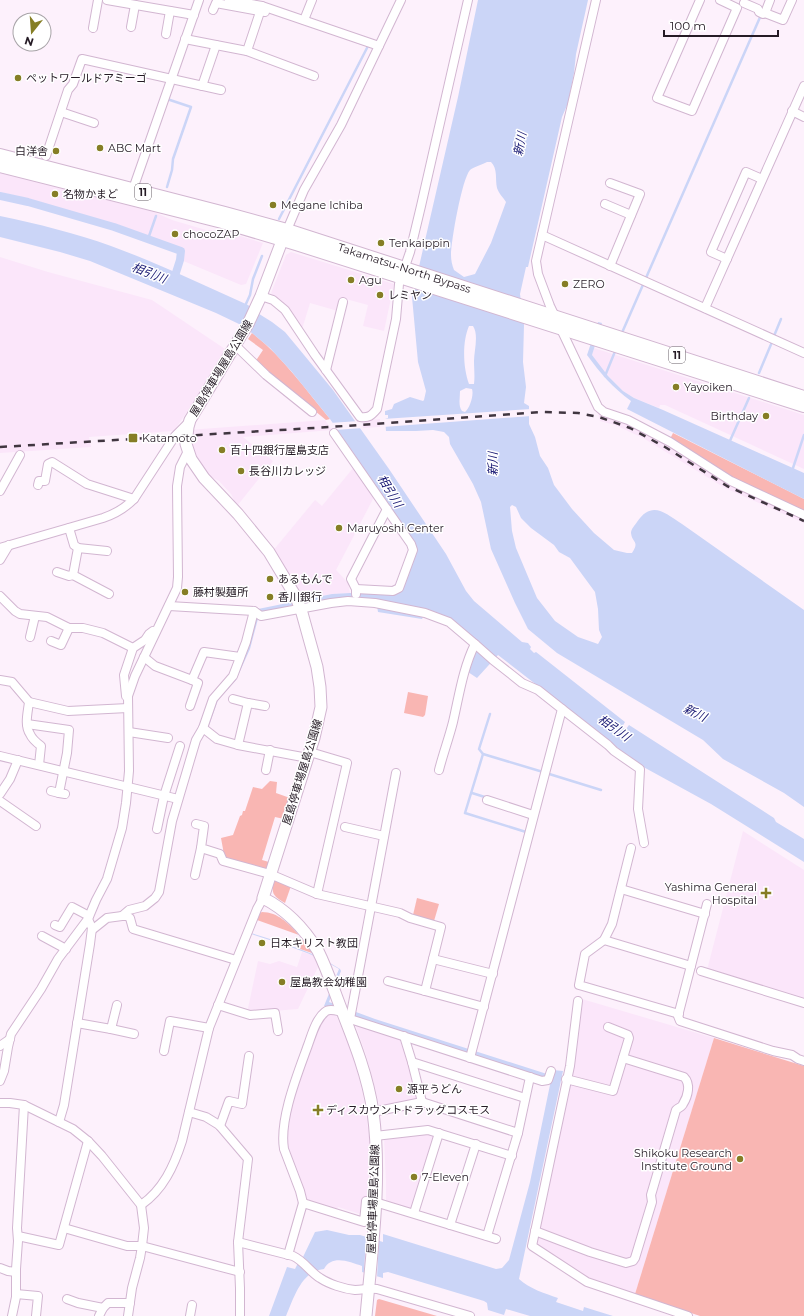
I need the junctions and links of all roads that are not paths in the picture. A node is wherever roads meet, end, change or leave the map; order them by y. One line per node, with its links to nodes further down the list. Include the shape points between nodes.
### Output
1 (98, 0): 22 (street)
2 (107, 0): 15 (street)
3 (200, 0): 20 (street)
4 (230, 0): 13 (street)
5 (312, 0): 21 (street)
6 (401, 0): 27 (street)
7 (468, 0): 50 (street)
8 (596, 0): 47 (street)
9 (700, 0): 10 (street, via 657,98 692,111 737,8)
10 (720, 0)
11 (770, 0): 19 (street)
12 (792, 0): 19 (street, via 783,20)
13 (241, 1): 17 (street)
14 (744, 3): 19 (street, via 763,14)
15 (134, 5): 18 (street); 23 (street)
16 (213, 10): 17 (street, via 216,3)
17 (264, 10): 21 (street); 28 (street)
18 (170, 11): 20 (street); 24 (street)
19 (765, 12)
20 (194, 15): 25 (street)
21 (304, 20): 27 (street)
22 (93, 28)
23 (131, 28)
24 (166, 34)
25 (186, 40): 26 (street); 30 (street)
26 (216, 45): 28 (street); 31 (street)
27 (379, 46): 46 (street, via 304,190)
28 (247, 51): 29 (street)
29 (314, 76)
30 (171, 78): 31 (street); 35 (street, via 82,59); 43 (street)
31 (202, 86): 33 (street)
32 (804, 86): 34 (street)
33 (221, 90)
34 (792, 111): 36 (street); 41 (street)
35 (61, 112): 37 (street); 39 (street)
36 (804, 117)
37 (94, 123)
38 (0, 155): 43 (highway, Takamatsu-North Bypass / 11)
39 (46, 156)
40 (0, 166): 46 (highway, Takamatsu-North Bypass / 11, via 222,222)
41 (762, 179): 48 (street); 48 (street, via 746,172 711,252)
42 (610, 183): 45 (street, via 640,194)
43 (133, 189): 46 (highway, Takamatsu-North Bypass / 11)
44 (605, 204): 45 (street)
45 (631, 215): 49 (street)
46 (285, 235): 50 (highway, Takamatsu-North Bypass / 11); 51 (main road, 屋島停車場屋島公園線)
47 (542, 235): 49 (street); 54 (street, via 536,261 538,274)
48 (727, 259): 53 (street)
49 (610, 266): 53 (street)
50 (404, 273): 54 (highway, Takamatsu-North Bypass / 11); 57 (street, via 377,410 373,415 368,418 360,417)
51 (260, 298): 55 (main road, 屋島停車場屋島公園線); 57 (street, via 273,300 285,310)
52 (343, 302): 57 (street)
53 (705, 308): 56 (street)
54 (556, 321): 58 (highway, Takamatsu-North Bypass / 11); 59 (highway, Takamatsu-North Bypass / 11); 70 (street, via 598,407 604,412 628,420 670,442 731,481)
55 (236, 346): 60 (street, via 266,375); 61 (main road, 屋島停車場屋島公園線)
56 (804, 353)
57 (326, 370)
58 (804, 396)
59 (804, 406)
60 (312, 412)
61 (190, 420): 63 (street); 64 (main road, 屋島停車場屋島公園線)
62 (334, 433): 69 (street)
63 (168, 446): 64 (street, via 175,444); 68 (street)
64 (187, 448): 82 (street, via 178,475 177,588); 83 (main road, 屋島停車場屋島公園線, via 204,478 269,552)
65 (20, 454): 67 (street)
66 (38, 485): 68 (street, via 39,481 45,482 48,464 52,462 87,484)
67 (0, 491)
68 (134, 498): 71 (street, via 116,513)
69 (387, 509): 81 (street, via 350,579); 81 (street, via 413,550 399,588)
70 (804, 515)
71 (69, 528): 72 (street); 74 (street, via 74,545)
72 (9, 545): 73 (street); 76 (street)
73 (0, 548)
74 (78, 548): 75 (street); 78 (street)
75 (107, 551)
76 (0, 560)
77 (57, 572): 78 (street)
78 (73, 575): 79 (street)
79 (109, 594)
80 (0, 596): 85 (street, via 14,611)
81 (356, 596): 83 (street); 90 (street, via 425,613 449,622)
82 (169, 606): 84 (street); 86 (street)
83 (301, 608): 84 (street, via 261,616); 111 (main road, 屋島停車場屋島公園線, via 317,667 321,699 319,718)
84 (254, 611): 93 (street)
85 (35, 616): 87 (street, via 47,617); 88 (street)
86 (159, 626): 91 (street); 92 (street)
87 (69, 628): 89 (street, via 61,645); 91 (street, via 83,628 103,633)
88 (30, 637)
89 (51, 641)
90 (476, 645): 103 (street, via 522,683 538,690); 116 (street, via 471,652 460,688)
91 (133, 648): 96 (street, via 124,675)
92 (144, 657): 95 (street, via 155,666); 96 (street)
93 (240, 657): 95 (street, via 204,652); 105 (street, via 233,676 213,699)
94 (0, 680): 98 (street, via 12,682)
95 (192, 680): 100 (street, via 198,683)
96 (128, 696): 102 (street)
97 (233, 699): 99 (street)
98 (29, 702): 102 (street, via 68,711); 104 (street)
99 (248, 703): 101 (street); 108 (street)
100 (190, 706)
101 (265, 706)
102 (128, 708): 106 (street)
103 (562, 709): 126 (street); 132 (street, via 640,769 638,809)
104 (27, 724): 114 (street, via 30,734 40,746); 117 (street, via 69,730)
105 (203, 728): 108 (street, via 218,739); 123 (street, via 196,740)
106 (129, 732): 107 (street); 119 (street)
107 (168, 738)
108 (238, 745): 110 (street)
109 (180, 746): 122 (street)
110 (270, 750): 111 (street); 115 (street)
111 (309, 755): 135 (main road, 屋島停車場屋島公園線); 138 (street, via 347,763)
112 (0, 756): 113 (street)
113 (18, 760): 114 (street); 121 (street)
114 (39, 765): 117 (street)
115 (266, 770)
116 (439, 770)
117 (63, 771): 119 (street); 120 (street)
118 (396, 773): 131 (street)
119 (128, 786): 122 (street); 144 (street, via 115,854 107,879)
120 (58, 793)
121 (0, 794)
122 (164, 796): 123 (street); 130 (street)
123 (178, 799): 143 (street, via 159,892 152,902 129,910)
124 (487, 800): 126 (street, via 500,808)
125 (0, 801): 128 (street)
126 (533, 815): 154 (street)
127 (196, 824): 133 (street, via 204,826)
128 (36, 826)
129 (345, 827): 131 (street)
130 (156, 829)
131 (384, 836): 141 (street)
132 (644, 843)
133 (201, 848): 135 (street, via 220,854 223,861); 136 (street)
134 (630, 848): 137 (street)
135 (270, 874): 138 (street); 139 (main road, 屋島停車場屋島公園線)
136 (195, 875)
137 (621, 889): 142 (street); 148 (street, via 612,924)
138 (317, 894): 141 (street)
139 (263, 898): 151 (street); 163 (main road, 屋島停車場屋島公園線, via 295,921 312,941)
140 (707, 904): 142 (street)
141 (371, 906): 150 (street, via 441,927); 163 (street)
142 (705, 914): 152 (street)
143 (122, 916): 146 (street, via 107,918); 151 (street, via 130,918 133,930)
144 (89, 917): 145 (street, via 72,907 60,927); 146 (street); 149 (street)
145 (55, 925)
146 (92, 930): 164 (street)
147 (42, 936): 149 (street)
148 (604, 940): 152 (street); 162 (street, via 585,954 579,985)
149 (66, 949): 171 (street)
150 (433, 959): 154 (street); 156 (street)
151 (236, 960): 160 (street)
152 (691, 966): 162 (street)
153 (701, 971): 158 (street)
154 (493, 974): 161 (street)
155 (388, 981): 156 (street)
156 (425, 991): 161 (street)
157 (578, 1001): 181 (street, via 570,1066)
158 (804, 1003)
159 (117, 1005): 167 (street)
160 (218, 1005): 166 (street); 168 (street, via 250,1015 275,1013)
161 (484, 1007): 174 (street)
162 (679, 1014): 177 (street, via 680,1022 773,1051 792,1054)
163 (346, 1017): 170 (street); 188 (main road, 屋島停車場屋島公園線, via 362,1063); 198 (street, via 329,1010 318,1020 285,1119 284,1149)
164 (77, 1023): 167 (street); 189 (street)
165 (608, 1027): 176 (street, via 628,1035)
166 (209, 1028): 173 (street, via 170,1021); 187 (street)
167 (111, 1029): 169 (street)
168 (278, 1031)
169 (134, 1034)
170 (404, 1036): 174 (street); 178 (street)
171 (10, 1039): 172 (street); 182 (street)
172 (0, 1046)
173 (164, 1051)
174 (471, 1054): 180 (street)
175 (249, 1056): 190 (street, via 242,1104 229,1101)
176 (623, 1058): 181 (street, via 613,1091); 203 (street, via 684,1077 689,1086 683,1105 676,1110 635,1258 626,1263)
177 (804, 1061)
178 (412, 1062): 183 (street); 184 (street)
179 (551, 1071): 180 (street, via 546,1081)
180 (530, 1077): 183 (street)
181 (566, 1078): 203 (street)
182 (0, 1081)
183 (525, 1098): 192 (street)
184 (422, 1102): 188 (street); 192 (street)
185 (0, 1103): 186 (street)
186 (24, 1105): 189 (street); 204 (street)
187 (188, 1112): 190 (street, via 206,1117); 199 (street, via 176,1160 168,1176)
188 (373, 1112): 193 (main road, 屋島停車場屋島公園線)
189 (59, 1122): 194 (street)
190 (220, 1126): 207 (street, via 248,1160)
191 (439, 1133): 193 (street, via 428,1130); 195 (street); 200 (street)
192 (518, 1133): 196 (street)
193 (375, 1136): 197 (main road, 屋島停車場屋島公園線)
194 (88, 1141): 199 (street); 202 (street)
195 (476, 1144): 196 (street); 201 (street)
196 (512, 1156): 205 (street)
197 (375, 1202): 198 (street, via 366,1201 364,1222); 200 (street); 213 (main road, 屋島停車場屋島公園線)
198 (303, 1203): 209 (street)
199 (141, 1205): 208 (street, via 144,1228)
200 (414, 1213): 201 (street)
201 (450, 1225): 205 (street)
202 (64, 1228): 204 (street, via 59,1245); 208 (street, via 127,1246)
203 (535, 1231): 226 (street, via 532,1246 587,1282)
204 (18, 1236): 211 (street)
205 (487, 1236): 206 (street)
206 (496, 1239)
207 (238, 1242): 209 (street); 212 (street)
208 (142, 1246): 212 (street); 216 (street)
209 (288, 1255): 213 (street, via 299,1259 319,1278 330,1283 354,1290)
210 (0, 1268): 211 (street)
211 (16, 1272): 214 (street)
212 (240, 1272): 223 (street)
213 (369, 1288): 224 (main road, 屋島停車場屋島公園線); 225 (street)
214 (16, 1294): 219 (street); 220 (street, via 38,1296)
215 (67, 1299): 218 (street)
216 (130, 1303): 218 (street, via 108,1303); 221 (street)
217 (192, 1305): 222 (street)
218 (101, 1312)
219 (12, 1316)
220 (36, 1316)
221 (128, 1316)
222 (190, 1316)
223 (240, 1316)
224 (366, 1316)
225 (470, 1316)
226 (688, 1316)

